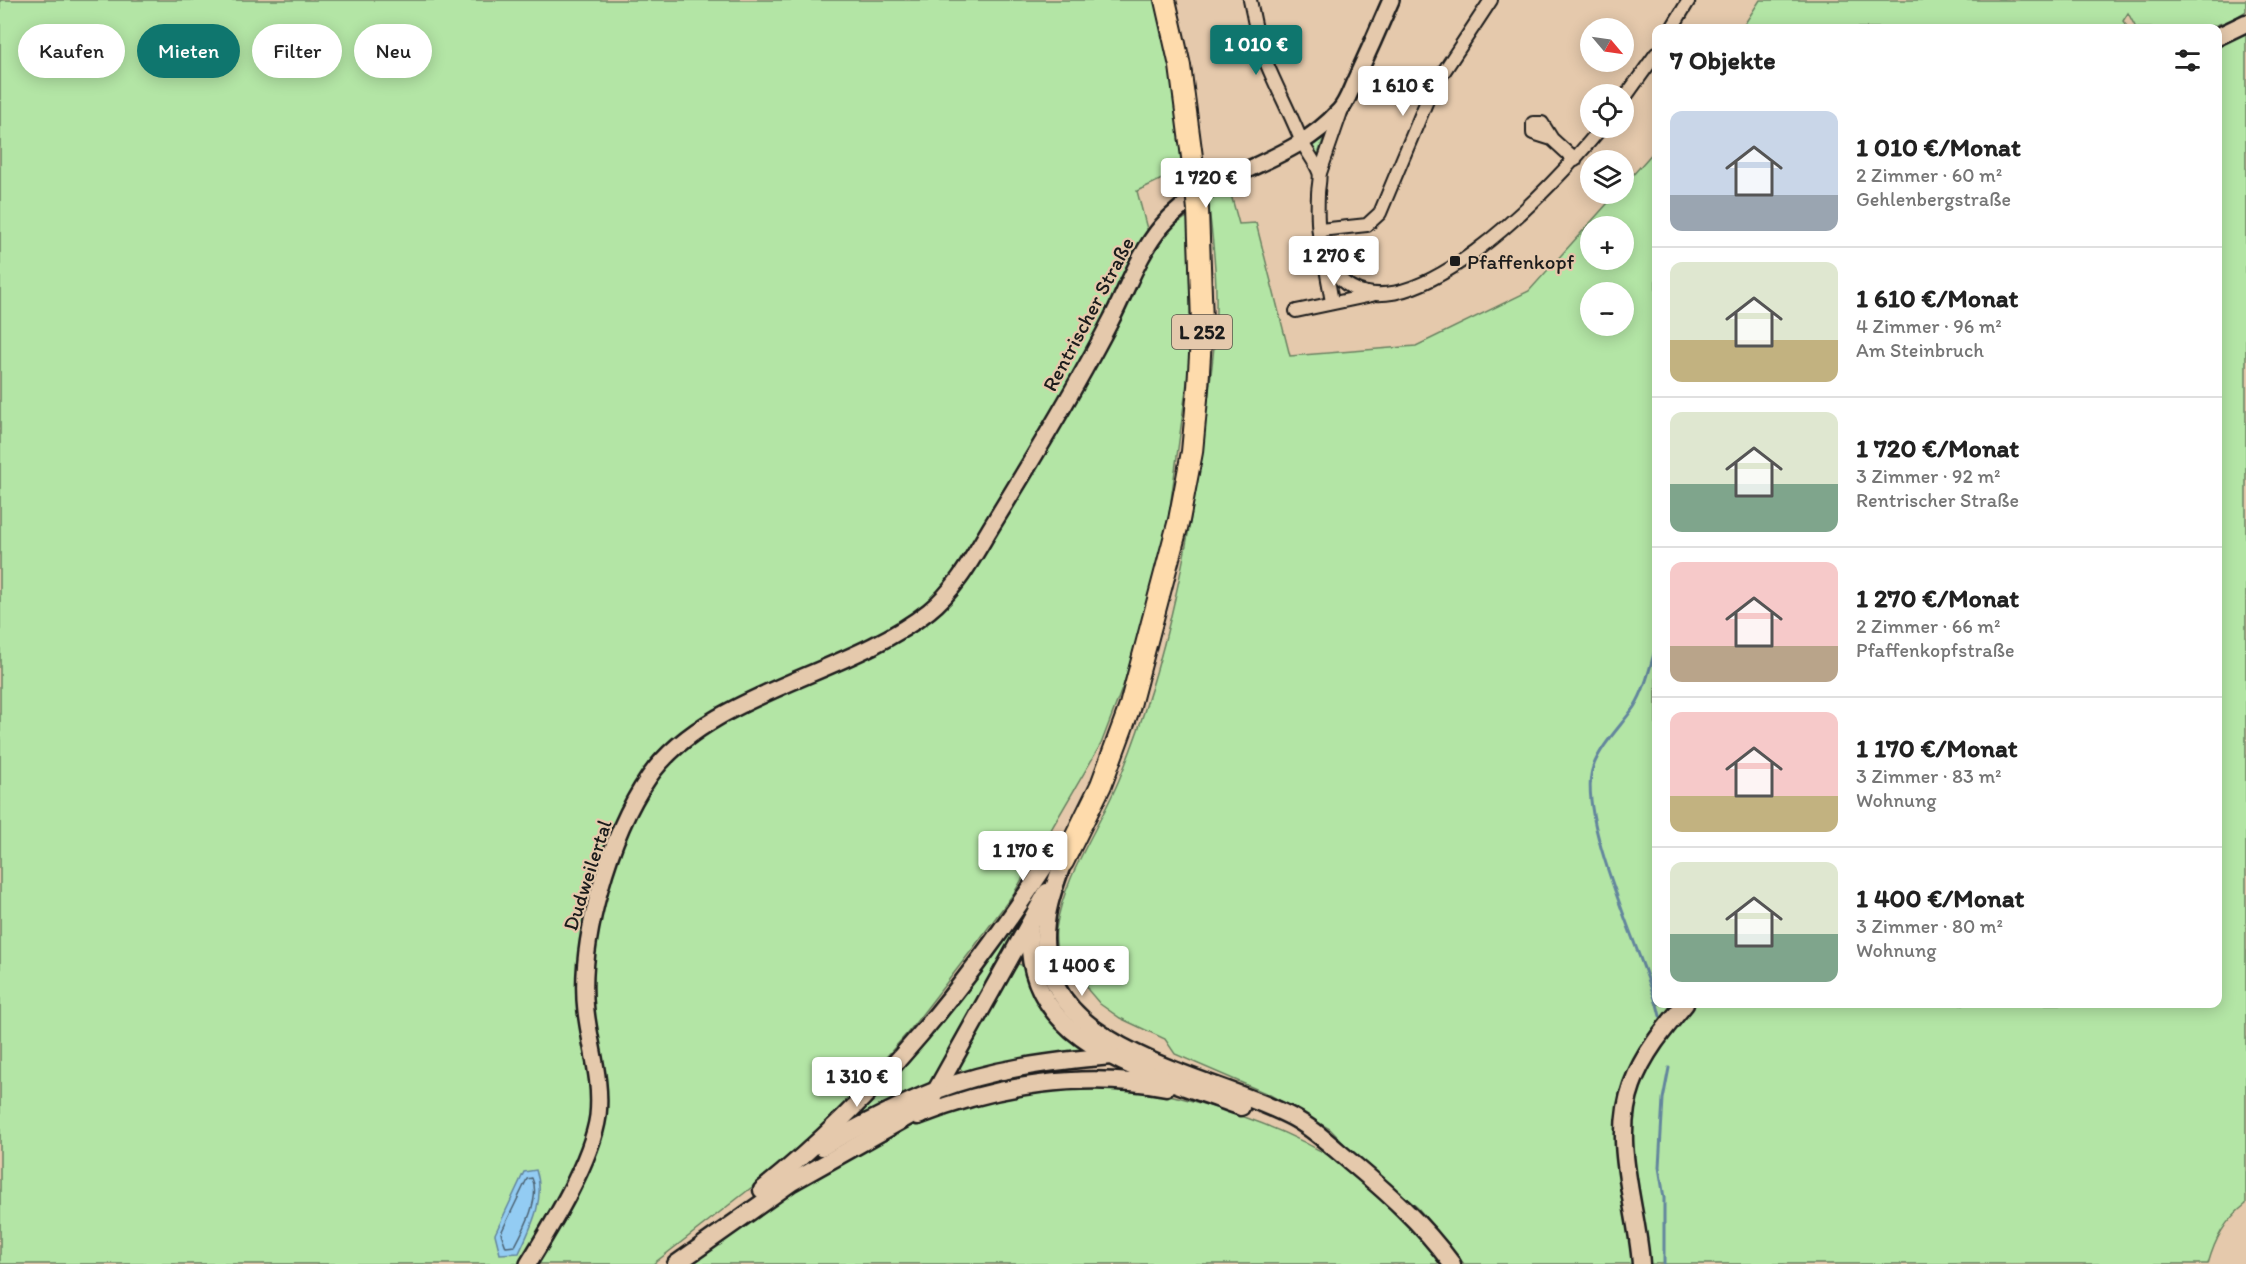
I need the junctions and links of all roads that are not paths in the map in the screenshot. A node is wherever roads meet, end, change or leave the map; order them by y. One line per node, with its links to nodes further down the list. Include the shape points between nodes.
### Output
1 (1165, 0): 23 (highway, L 252, bridge, via 1180,66 1198,210 1202,322 1192,452 1179,520 1137,681)
2 (1250, 0): 14 (street, via 1263,56)
3 (1391, 0): 11 (street, Rentrischer Straße)
4 (1491, 0): 17 (street, via 1431,91 1380,213 1367,225)
5 (1689, 0): 7 (street)
6 (2246, 23): 8 (main road)
7 (1674, 24)
8 (2222, 35)
9 (1652, 60): 10 (street)
10 (1634, 85)
11 (1343, 108): 14 (street, Rentrischer Straße); 16 (street)
12 (1593, 138): 15 (street)
13 (1552, 139): 15 (street)
14 (1302, 142): 16 (street); 22 (street, Rentrischer Straße, via 1285,154 1209,187 1162,226 1024,473 954,587 927,613)
15 (1575, 160): 19 (street, via 1503,231 1474,252 1410,291)
16 (1320, 173): 17 (street)
17 (1320, 230): 18 (street)
18 (1324, 256): 19 (street, via 1347,284); 20 (street)
19 (1379, 294): 20 (street)
20 (1332, 302): 21 (street)
21 (1296, 311)
22 (866, 651): 33 (street, Dudweilertal, via 704,726 667,756 635,802 609,866 586,946 586,1013 599,1100 594,1137)
23 (1058, 858): 24 (main road, via 1040,884); 27 (main road, via 1045,926 1046,954 1056,988 1087,1024 1109,1040); 32 (main road, via 926,1029 867,1095)
24 (1030, 921): 26 (main road, via 1031,960 1046,1003 1065,1026); 28 (main road)
25 (1682, 1008): 37 (main road, via 1642,1062 1626,1107 1623,1132)
26 (1110, 1056): 27 (main road); 28 (main road, via 1031,1066); 29 (main road)
27 (1151, 1060): 31 (main road, via 1293,1118 1317,1132)
28 (938, 1089): 30 (main road, via 920,1110); 32 (main road, via 852,1130)
29 (1200, 1093): 30 (main road, via 1119,1079 1052,1082 977,1096); 31 (main road, via 1269,1118)
30 (892, 1126): 35 (main road, via 792,1182)
31 (1344, 1157): 36 (main road, via 1410,1213)
32 (794, 1164): 34 (main road)
33 (528, 1264)
34 (670, 1264)
35 (676, 1264)
36 (1452, 1264)
37 (1641, 1264)

